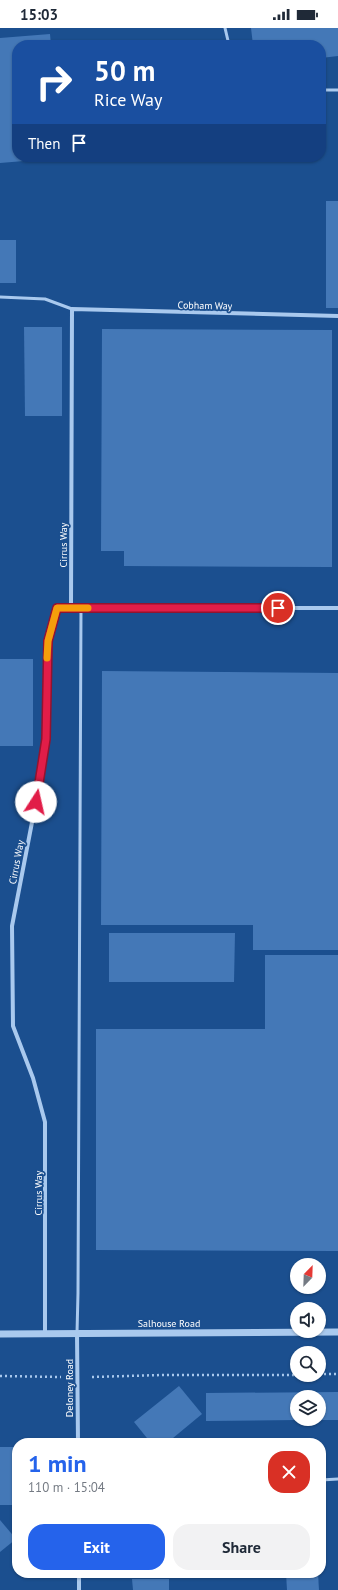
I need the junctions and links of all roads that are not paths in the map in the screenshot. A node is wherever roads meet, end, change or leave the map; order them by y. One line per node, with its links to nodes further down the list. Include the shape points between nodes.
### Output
1 (225, 28): 2 (lane)
2 (228, 40)
3 (326, 90): 4 (lane)
4 (338, 90)
5 (0, 298): 6 (lane, via 45,299)
6 (72, 309): 7 (street, Cobham Way); 8 (street, Cirrus Way)
7 (338, 316)
8 (71, 608): 9 (street); 12 (street, Cirrus Way, via 57,608 48,641 46,739 12,926 13,1026 33,1078 45,1122)
9 (81, 608): 10 (street); 13 (lane)
10 (338, 608)
11 (338, 1332): 13 (street, Salhouse Road)
12 (46, 1333): 13 (street, Salhouse Road); 14 (street, Salhouse Road)
13 (77, 1333): 15 (street, Deloney Road)
14 (0, 1334)
15 (78, 1438)
16 (338, 1479): 17 (lane)
17 (326, 1480)
18 (79, 1578): 19 (street)
19 (79, 1590)

